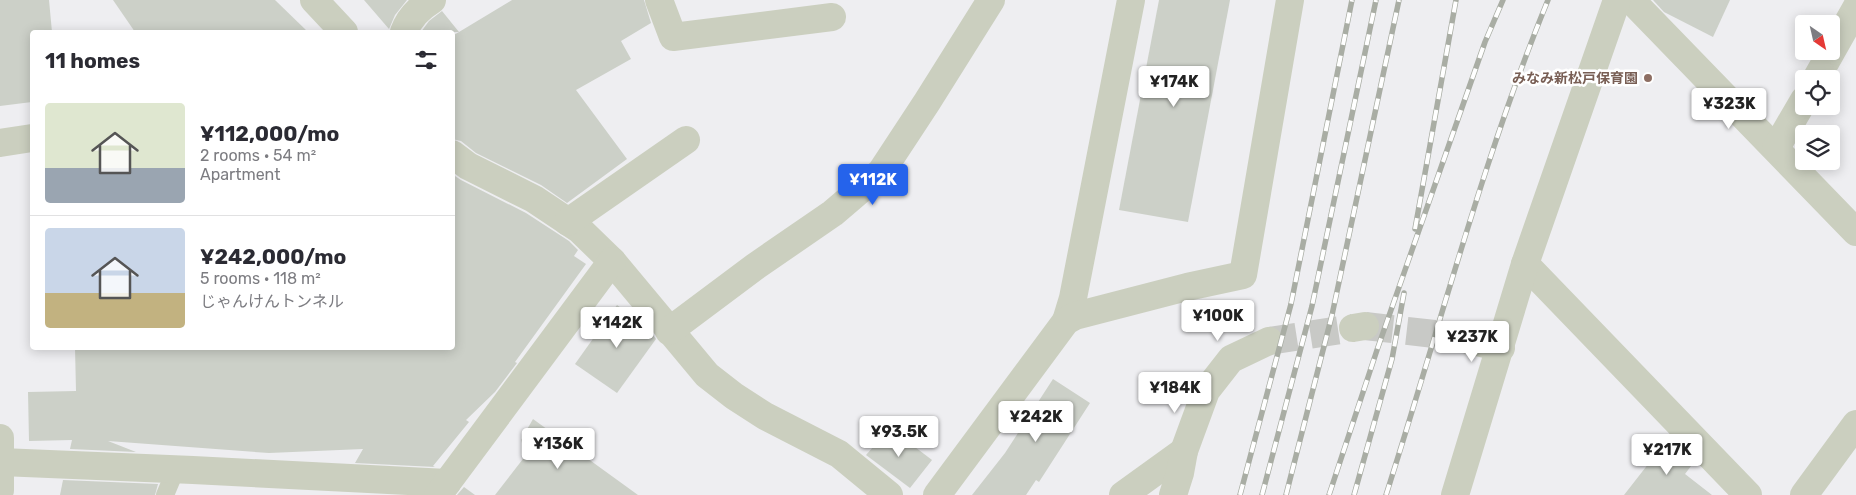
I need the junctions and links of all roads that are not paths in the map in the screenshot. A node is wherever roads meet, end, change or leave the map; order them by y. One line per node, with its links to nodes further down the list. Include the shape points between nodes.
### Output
1 (314, 0): 11 (street)
2 (432, 0): 12 (street, via 408,22)
3 (659, 0): 10 (street, via 673,37)
4 (991, 0): 25 (street, via 880,172 832,213)
5 (1131, 0): 24 (street)
6 (1290, 0): 24 (street, via 1242,275 1187,286 1075,316)
7 (1617, 0): 23 (street)
8 (1631, 0): 18 (street)
9 (1856, 8): 13 (street)
10 (832, 17)
11 (342, 30)
12 (405, 30)
13 (1821, 70)
14 (1795, 115): 18 (street)
15 (30, 138): 17 (street)
16 (686, 140): 20 (street)
17 (0, 143)
18 (1776, 148): 21 (street)
19 (455, 156): 20 (street, via 534,199)
20 (568, 222): 22 (street, via 580,229)
21 (1856, 232)
22 (612, 261): 25 (street); 34 (street)
23 (1525, 264): 28 (street); 42 (street)
24 (1066, 322): 38 (street)
25 (669, 331): 37 (street, via 707,374 734,396 765,416 839,454)
26 (1452, 336): 28 (street)
27 (1269, 341): 31 (street, via 1231,359 1206,391)
28 (1501, 348): 41 (street)
29 (1856, 424): 43 (street)
30 (1, 450): 32 (street); 35 (street)
31 (1184, 451): 39 (street); 40 (street)
32 (176, 469): 33 (street); 36 (lane)
33 (303, 485): 34 (street)
34 (443, 489)
35 (0, 490)
36 (166, 495)
37 (890, 495)
38 (937, 495)
39 (1123, 495)
40 (1173, 495)
41 (1455, 495)
42 (1748, 495)
43 (1804, 495)

